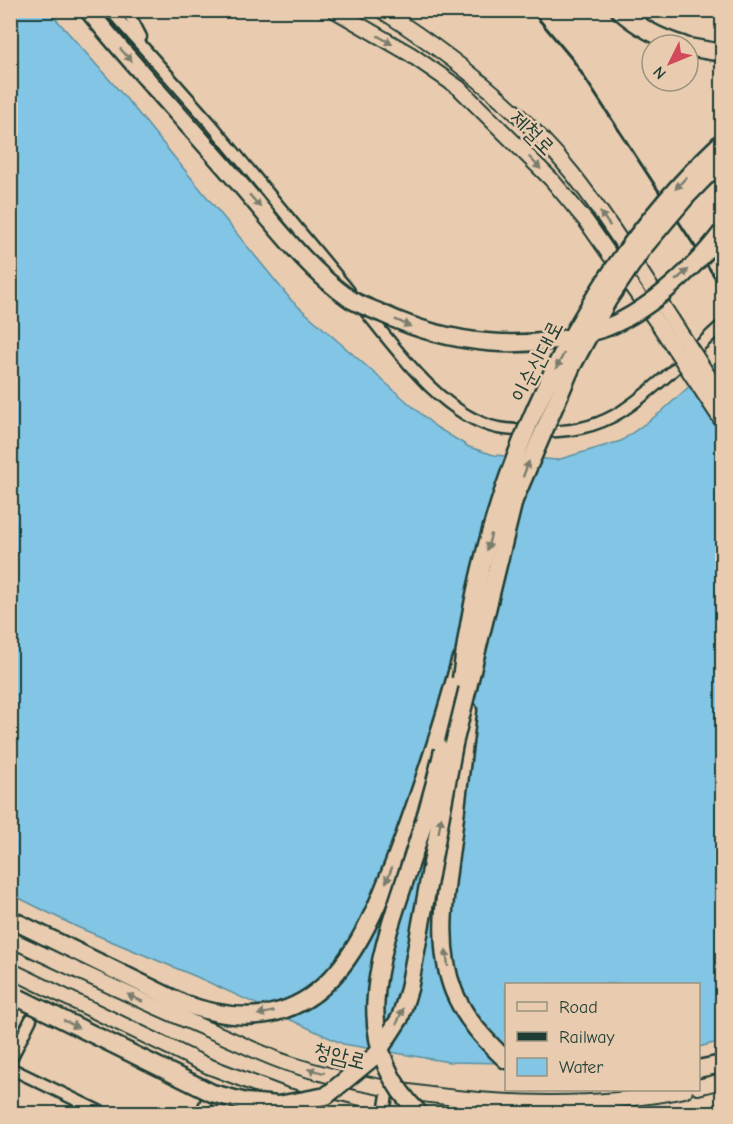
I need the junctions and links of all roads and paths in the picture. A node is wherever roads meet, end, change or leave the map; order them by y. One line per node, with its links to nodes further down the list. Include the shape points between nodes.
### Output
1 (88, 10): 13 (highway, one-way to 13, bridge, via 307,261 351,300 411,327 457,340 501,344 566,338 600,330 645,304 687,272)
2 (110, 10): 9 (street)
3 (127, 10): 9 (street)
4 (334, 10): 14 (main road, 제철로, one-way to 14, via 459,88 551,179)
5 (381, 10): 14 (main road, 제철로, one-way to 5, via 612,229 538,135 493,92)
6 (619, 10): 7 (highway)
7 (653, 33)
8 (700, 49): 10 (highway)
9 (148, 50): 15 (street, via 402,357 440,395 477,420 515,430 556,433 583,428 620,412)
10 (723, 52)
11 (723, 142): 18 (highway, 이순신대로, one-way to 18, bridge, via 629,244 597,292 560,361 530,422 499,502)
12 (723, 160): 18 (highway, 이순신대로, one-way to 12, bridge, via 514,500 571,368 608,300 643,248)
13 (723, 232)
14 (667, 324): 16 (main road, bridge); 17 (main road, bridge)
15 (723, 325)
16 (723, 397)
17 (723, 421)
18 (471, 643): 19 (highway, one-way to 19, bridge, via 395,861 362,940 318,991 282,1010 233,1017 182,1003); 22 (highway, one-way to 18, bridge, via 212,1094 278,1105 326,1096 347,1081 389,1038 409,989); 24 (highway, one-way to 18, bridge, via 468,1019 453,990 445,958 445,903); 39 (highway, bridge, via 441,761 390,927 374,999 377,1039 391,1077)
19 (10, 919)
20 (10, 939): 31 (main road, 청암로, one-way to 20, via 287,1063 145,1003)
21 (10, 970): 37 (main road, via 208,1066 284,1095)
22 (15, 996)
23 (31, 1018): 25 (street)
24 (505, 1058)
25 (10, 1061)
26 (723, 1064): 28 (highway)
27 (10, 1068): 35 (street)
28 (700, 1069)
29 (723, 1081): 30 (main road)
30 (700, 1087)
31 (388, 1088): 32 (main road, 청암로, via 476,1099 571,1103); 38 (street)
32 (674, 1091)
33 (207, 1100): 36 (street)
34 (723, 1112): 40 (main road)
35 (105, 1113)
36 (201, 1113)
37 (359, 1113)
38 (384, 1113)
39 (420, 1113)
40 (711, 1113)

